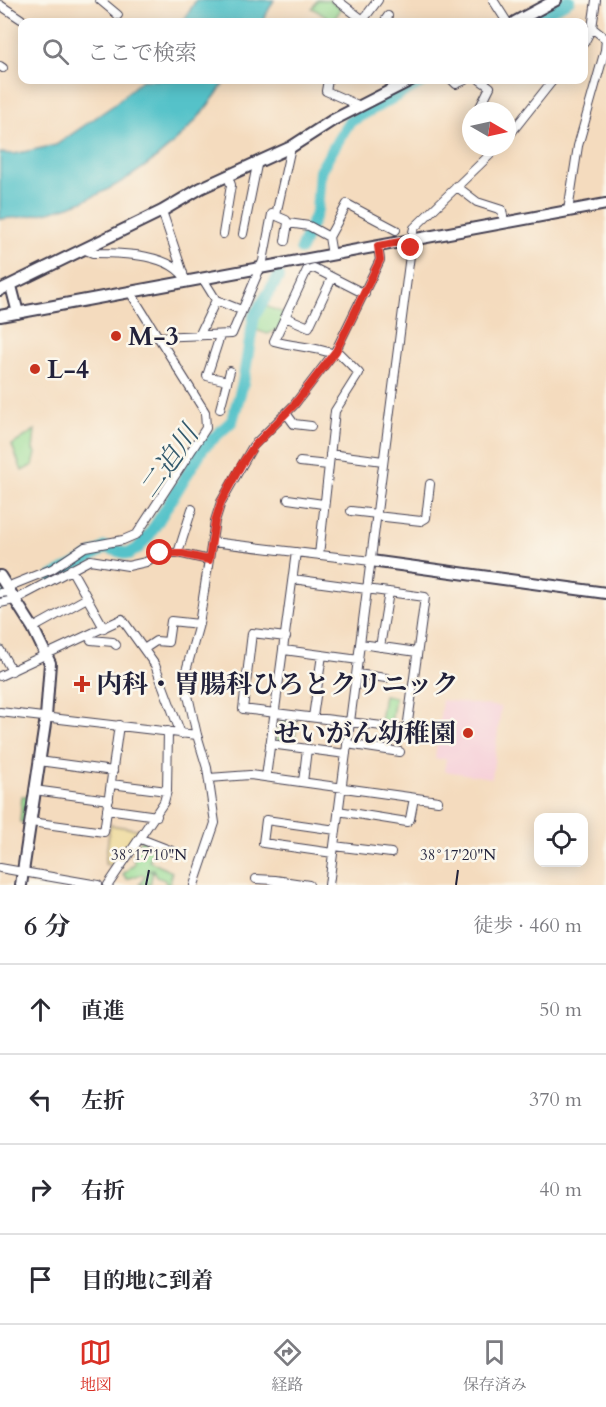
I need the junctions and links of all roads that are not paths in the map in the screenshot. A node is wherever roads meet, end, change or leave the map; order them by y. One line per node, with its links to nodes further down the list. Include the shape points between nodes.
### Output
1 (100, 0): 8 (street)
2 (337, 0): 10 (street)
3 (378, 0): 11 (street)
4 (493, 0): 12 (street)
5 (556, 0): 13 (street)
6 (596, 0): 14 (street)
7 (0, 5): 9 (street)
8 (118, 15)
9 (20, 18)
10 (360, 18)
11 (364, 18)
12 (504, 18)
13 (522, 18)
14 (592, 28): 15 (street); 16 (street)
15 (588, 36)
16 (606, 39): 31 (street, via 578,146)
17 (327, 84): 22 (street, via 326,91)
18 (403, 84): 22 (street)
19 (486, 84): 21 (street, via 490,87)
20 (550, 84): 23 (street)
21 (482, 102)
22 (360, 106): 24 (street)
23 (516, 127)
24 (291, 147): 26 (street); 32 (street)
25 (488, 156): 28 (street)
26 (256, 165): 27 (street); 37 (street)
27 (228, 176): 30 (street); 36 (street, via 231,185)
28 (456, 186): 33 (street, via 477,202 502,210); 39 (street, via 414,228)
29 (606, 204): 31 (street)
30 (162, 211): 42 (street); 45 (street)
31 (568, 211): 33 (street)
32 (276, 215): 34 (street); 44 (street, via 272,214)
33 (504, 222): 39 (street)
34 (288, 224): 38 (street, via 311,227); 40 (street)
35 (396, 230): 38 (street, via 347,204)
36 (223, 234)
37 (243, 234)
38 (329, 237): 43 (street)
39 (411, 240): 41 (street); 66 (street)
40 (285, 241)
41 (378, 246): 43 (street); 50 (street, via 380,260)
42 (83, 249): 45 (street, via 159,260); 48 (street)
43 (332, 255): 44 (street)
44 (260, 268): 47 (street); 52 (street)
45 (185, 277): 47 (street); 49 (street)
46 (332, 278): 50 (street); 55 (street, via 314,268 307,270); 55 (street, via 309,327)
47 (203, 279): 51 (street)
48 (5, 288): 53 (street)
49 (130, 292): 53 (street); 58 (street)
50 (365, 294): 59 (street)
51 (216, 300): 52 (street); 56 (street)
52 (242, 310): 57 (street, via 232,334)
53 (18, 313): 54 (street)
54 (0, 316)
55 (285, 317): 59 (street, via 274,341)
56 (199, 336): 57 (street); 58 (street)
57 (220, 336): 61 (street, via 207,376)
58 (156, 337): 86 (street, via 205,412 203,434 137,534 85,547)
59 (335, 352): 63 (street); 65 (street, via 358,374 335,411)
60 (230, 371): 61 (street)
61 (227, 381): 62 (street)
62 (220, 409)
63 (286, 413): 64 (street, via 294,424); 75 (street, via 241,465 221,502)
64 (311, 426)
65 (330, 454): 66 (street); 68 (street)
66 (383, 461): 74 (street)
67 (300, 462): 68 (street)
68 (328, 465): 71 (street)
69 (430, 484): 74 (street, via 426,518 421,522)
70 (288, 499): 71 (street)
71 (323, 504): 78 (street)
72 (192, 509): 77 (street)
73 (351, 511): 74 (street)
74 (376, 515): 80 (street)
75 (212, 542): 76 (street); 79 (street)
76 (296, 552): 78 (street); 83 (street)
77 (178, 553): 79 (street); 81 (street, via 160,553 146,562 128,566 90,560)
78 (319, 555): 80 (street)
79 (209, 560): 90 (street)
80 (371, 561): 84 (street); 87 (street)
81 (71, 569): 86 (street); 88 (street)
82 (0, 576): 86 (street)
83 (293, 579): 84 (street); 94 (street)
84 (368, 590): 85 (street); 95 (street)
85 (388, 592): 97 (street); 101 (street, via 425,597)
86 (8, 593): 89 (street); 91 (street)
87 (606, 593)
88 (87, 598): 91 (street); 92 (street)
89 (0, 603)
90 (199, 624): 98 (street, via 171,621 168,642 156,641); 117 (street, via 184,678)
91 (33, 628): 103 (street)
92 (104, 628): 93 (street); 98 (street, via 122,620)
93 (89, 636): 96 (street, via 91,640); 103 (street)
94 (286, 637): 100 (street); 110 (street, via 252,633 243,709)
95 (361, 644): 97 (street); 104 (street)
96 (116, 645)
97 (380, 647): 101 (street)
98 (144, 649): 116 (street, via 155,665)
99 (0, 650): 105 (street)
100 (284, 650): 102 (street); 110 (street)
101 (417, 652): 113 (street, via 407,729)
102 (322, 655): 104 (street); 112 (street)
103 (48, 656): 105 (street); 111 (street)
104 (359, 660): 106 (street)
105 (12, 671): 107 (street)
106 (357, 674): 108 (street); 113 (street)
107 (0, 676)
108 (386, 678)
109 (0, 712): 111 (street)
110 (275, 713): 112 (street); 118 (street)
111 (46, 717): 114 (street); 123 (street)
112 (313, 717): 113 (street)
113 (350, 722): 119 (street)
114 (119, 726): 115 (street); 124 (street)
115 (168, 731): 116 (street); 131 (street)
116 (181, 734): 117 (street)
117 (197, 735): 126 (street)
118 (270, 744): 120 (street); 125 (street)
119 (347, 744): 121 (street); 122 (street)
120 (307, 749): 122 (street); 127 (street)
121 (400, 752)
122 (346, 754): 129 (street)
123 (39, 761): 124 (street); 130 (street)
124 (113, 771): 128 (street)
125 (266, 777): 126 (street); 127 (street)
126 (209, 778): 151 (street, via 215,823)
127 (303, 782): 129 (street)
128 (111, 784): 131 (street); 133 (street)
129 (342, 787): 132 (street); 136 (street)
130 (34, 790): 133 (street); 138 (street)
131 (167, 791): 137 (street)
132 (414, 798): 134 (street); 136 (street, via 407,822)
133 (109, 800): 135 (street)
134 (438, 801)
135 (107, 810): 137 (street); 138 (street, via 104,832)
136 (338, 812): 139 (street)
137 (156, 816): 140 (street)
138 (31, 822): 145 (street)
139 (336, 830): 141 (street); 141 (street, via 266,820 263,843)
140 (141, 839): 142 (street); 150 (street)
141 (333, 849): 143 (street); 153 (street)
142 (177, 853)
143 (391, 853)
144 (0, 868): 145 (street)
145 (23, 871): 148 (street); 149 (street)
146 (256, 879): 147 (street)
147 (275, 882): 152 (street)
148 (21, 885)
149 (98, 885)
150 (108, 885)
151 (194, 885)
152 (309, 885)
153 (329, 885)

